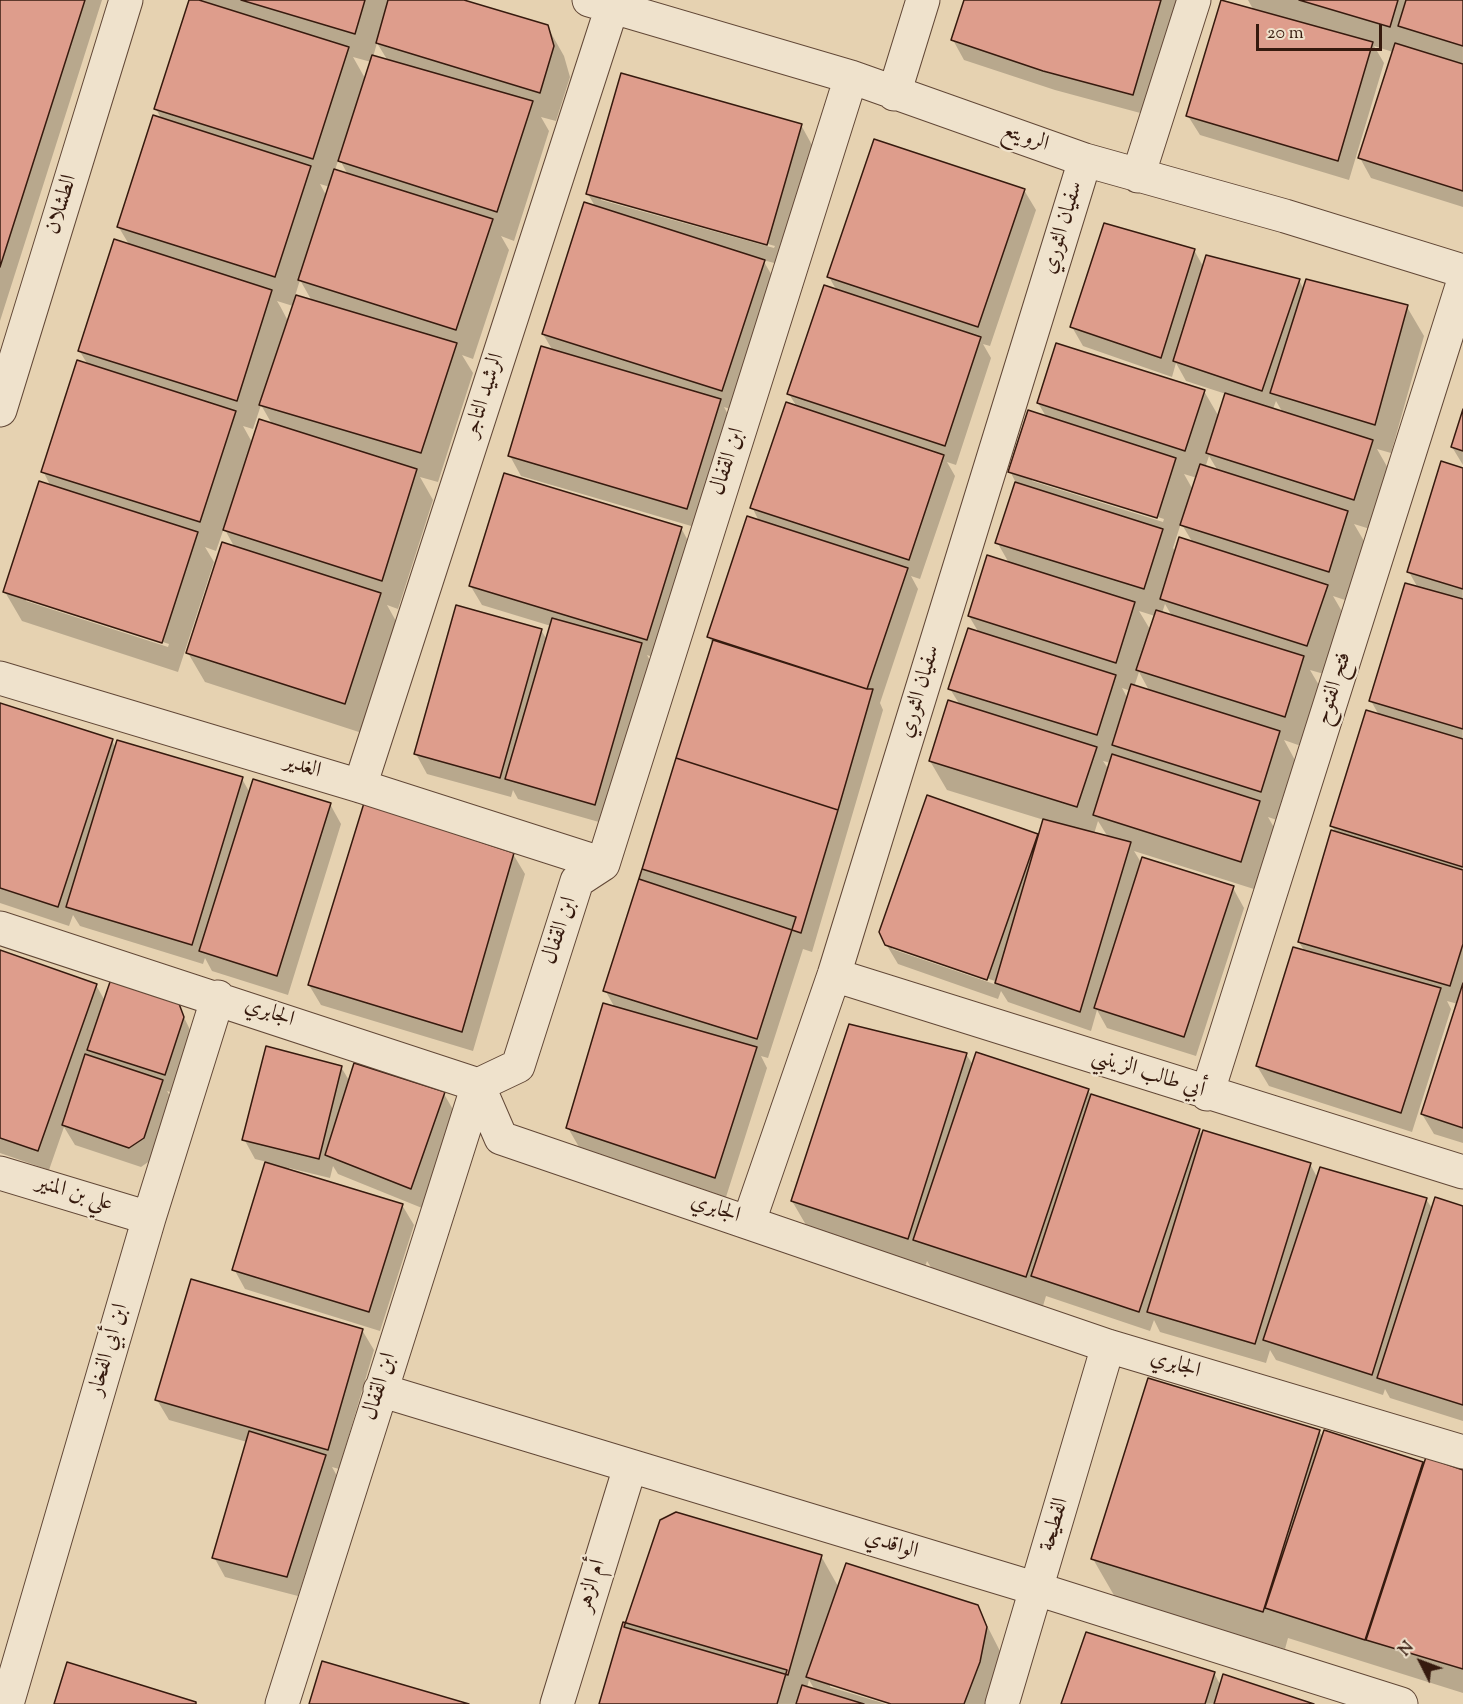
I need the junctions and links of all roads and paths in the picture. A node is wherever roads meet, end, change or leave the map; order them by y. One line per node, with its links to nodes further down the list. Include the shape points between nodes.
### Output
1 (126, 0): 12 (street, الطشلان)
2 (923, 0): 7 (street)
3 (1194, 0): 9 (street)
4 (601, 3): 5 (street, الرويتع); 14 (street, الرشيد التاجر)
5 (649, 9): 6 (street, الرويتع)
6 (851, 77): 7 (street, الرويتع); 15 (street, ابن القفال)
7 (894, 94): 8 (street, الرويتع)
8 (1085, 160): 9 (street, الرويتع); 17 (street, سفيان الثوري)
9 (1138, 176): 10 (street, الرويتع)
10 (1463, 271)
11 (1463, 283): 20 (street, فتح الفتوح)
12 (0, 410)
13 (0, 678): 14 (street, الغدير)
14 (360, 786): 15 (street, الغدير)
15 (603, 864): 19 (street, ابن القفال, via 577,881 518,1066)
16 (0, 927): 18 (street, الجابري)
17 (834, 975): 20 (street, أبي طالب الزينبي); 24 (street, سفيان الثوري)
18 (218, 997): 19 (street, الجابري); 23 (street, ابن أبي الفخار)
19 (478, 1084): 24 (street, الجابري, via 501,1138); 26 (street, ابن القفال)
20 (1207, 1094): 21 (street, أبي طالب الزينبي)
21 (1463, 1172)
22 (0, 1173): 23 (street, علي بن المنير)
23 (149, 1218): 30 (street, ابن أبي الفخار)
24 (748, 1221): 25 (street, الجابري)
25 (1108, 1346): 27 (street, الجابري); 29 (street, الفطيحة)
26 (380, 1390): 28 (street, الواقدي); 31 (street, ابن القفال)
27 (1463, 1452)
28 (630, 1467): 29 (street, الواقدي); 32 (street, أم الزهر)
29 (1037, 1589): 33 (street, الفطيحة); 34 (street, الواقدي)
30 (7, 1704)
31 (282, 1704)
32 (557, 1704)
33 (1002, 1704)
34 (1401, 1704)

